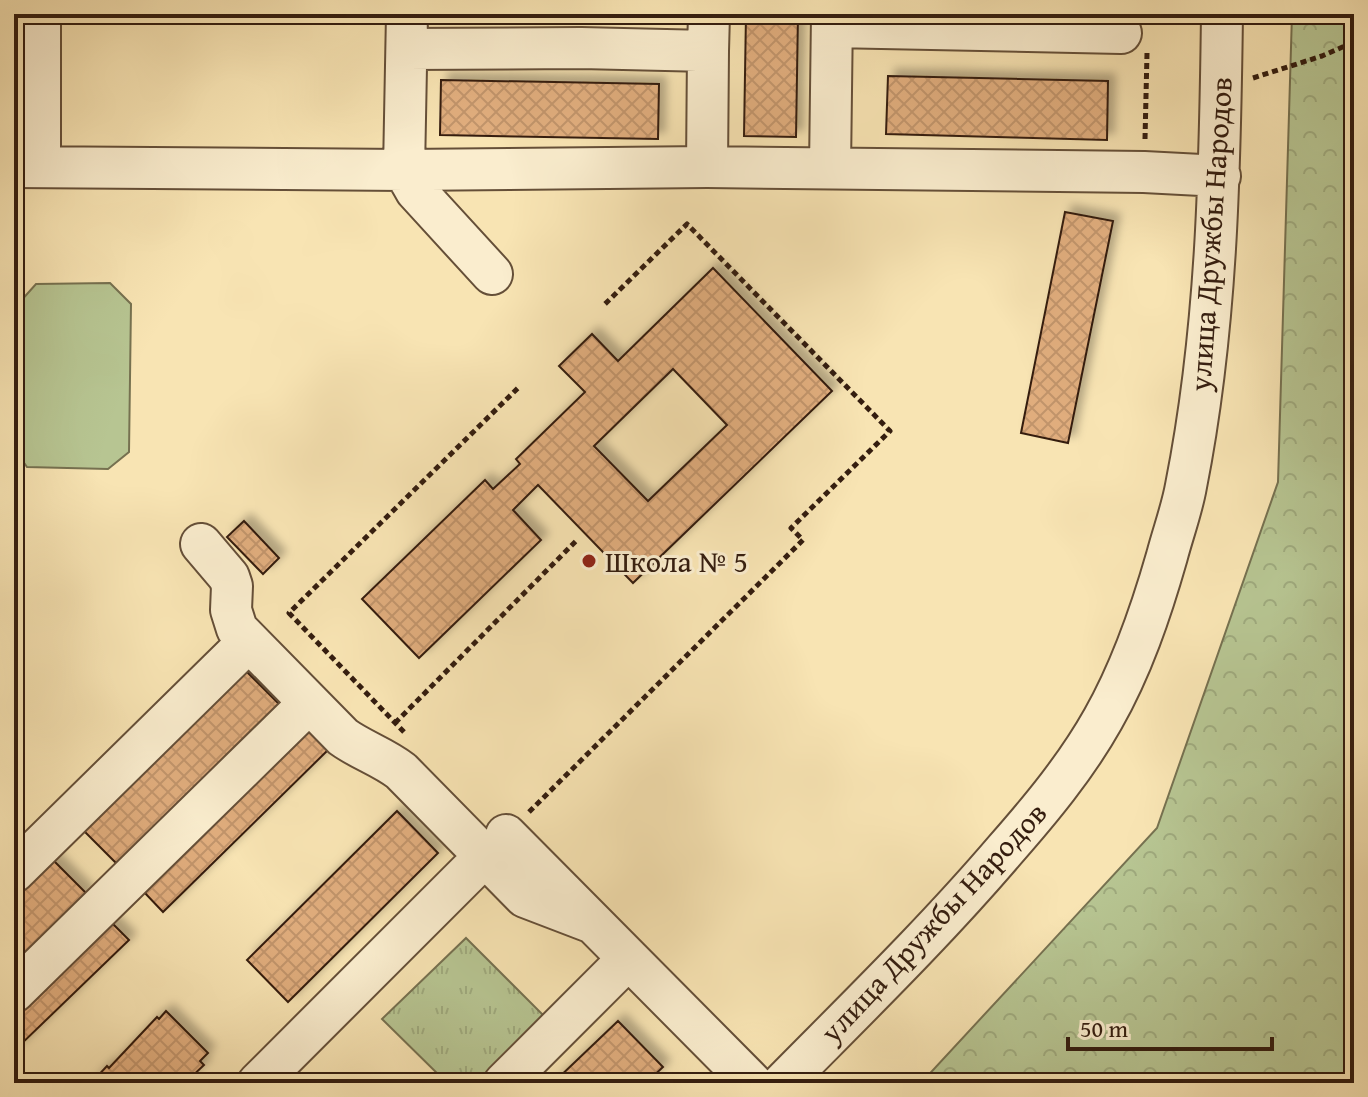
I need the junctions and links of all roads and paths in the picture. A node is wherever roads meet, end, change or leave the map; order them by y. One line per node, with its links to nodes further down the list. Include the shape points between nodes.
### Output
1 (40, 14): 11 (street)
2 (1222, 14): 10 (street, улица Дружбы Народов)
3 (832, 20): 8 (street); 13 (street)
4 (407, 31): 5 (street); 14 (street)
5 (520, 31): 6 (street)
6 (581, 31): 7 (street)
7 (709, 32): 12 (street)
8 (1134, 40): 15 (path)
9 (1354, 42): 10 (path)
10 (1221, 87): 16 (street, улица Дружбы Народов)
11 (27, 167): 14 (street)
12 (707, 167): 13 (street); 14 (street)
13 (830, 168): 15 (street)
14 (404, 170): 17 (street, via 416,191)
15 (1144, 172): 16 (street)
16 (1220, 176): 33 (street, улица Дружбы Народов, via 1203,377 1186,487 1154,604 1131,663 1080,756 1030,821 967,895)
17 (492, 274)
18 (604, 305): 26 (path, via 687,224 890,431 791,528 803,540)
19 (518, 388): 24 (path, via 289,613)
20 (577, 540): 24 (path)
21 (201, 544): 22 (street, via 229,577 231,610)
22 (248, 642): 23 (street); 27 (street)
23 (309, 703): 26 (street, via 349,742 386,760); 29 (street)
24 (395, 723): 25 (path)
25 (406, 734)
26 (495, 846): 28 (street, via 525,897 593,923); 30 (street)
27 (14, 872)
28 (628, 959): 31 (street); 32 (street)
29 (14, 992)
30 (258, 1083)
31 (504, 1083)
32 (752, 1083)
33 (783, 1083)

